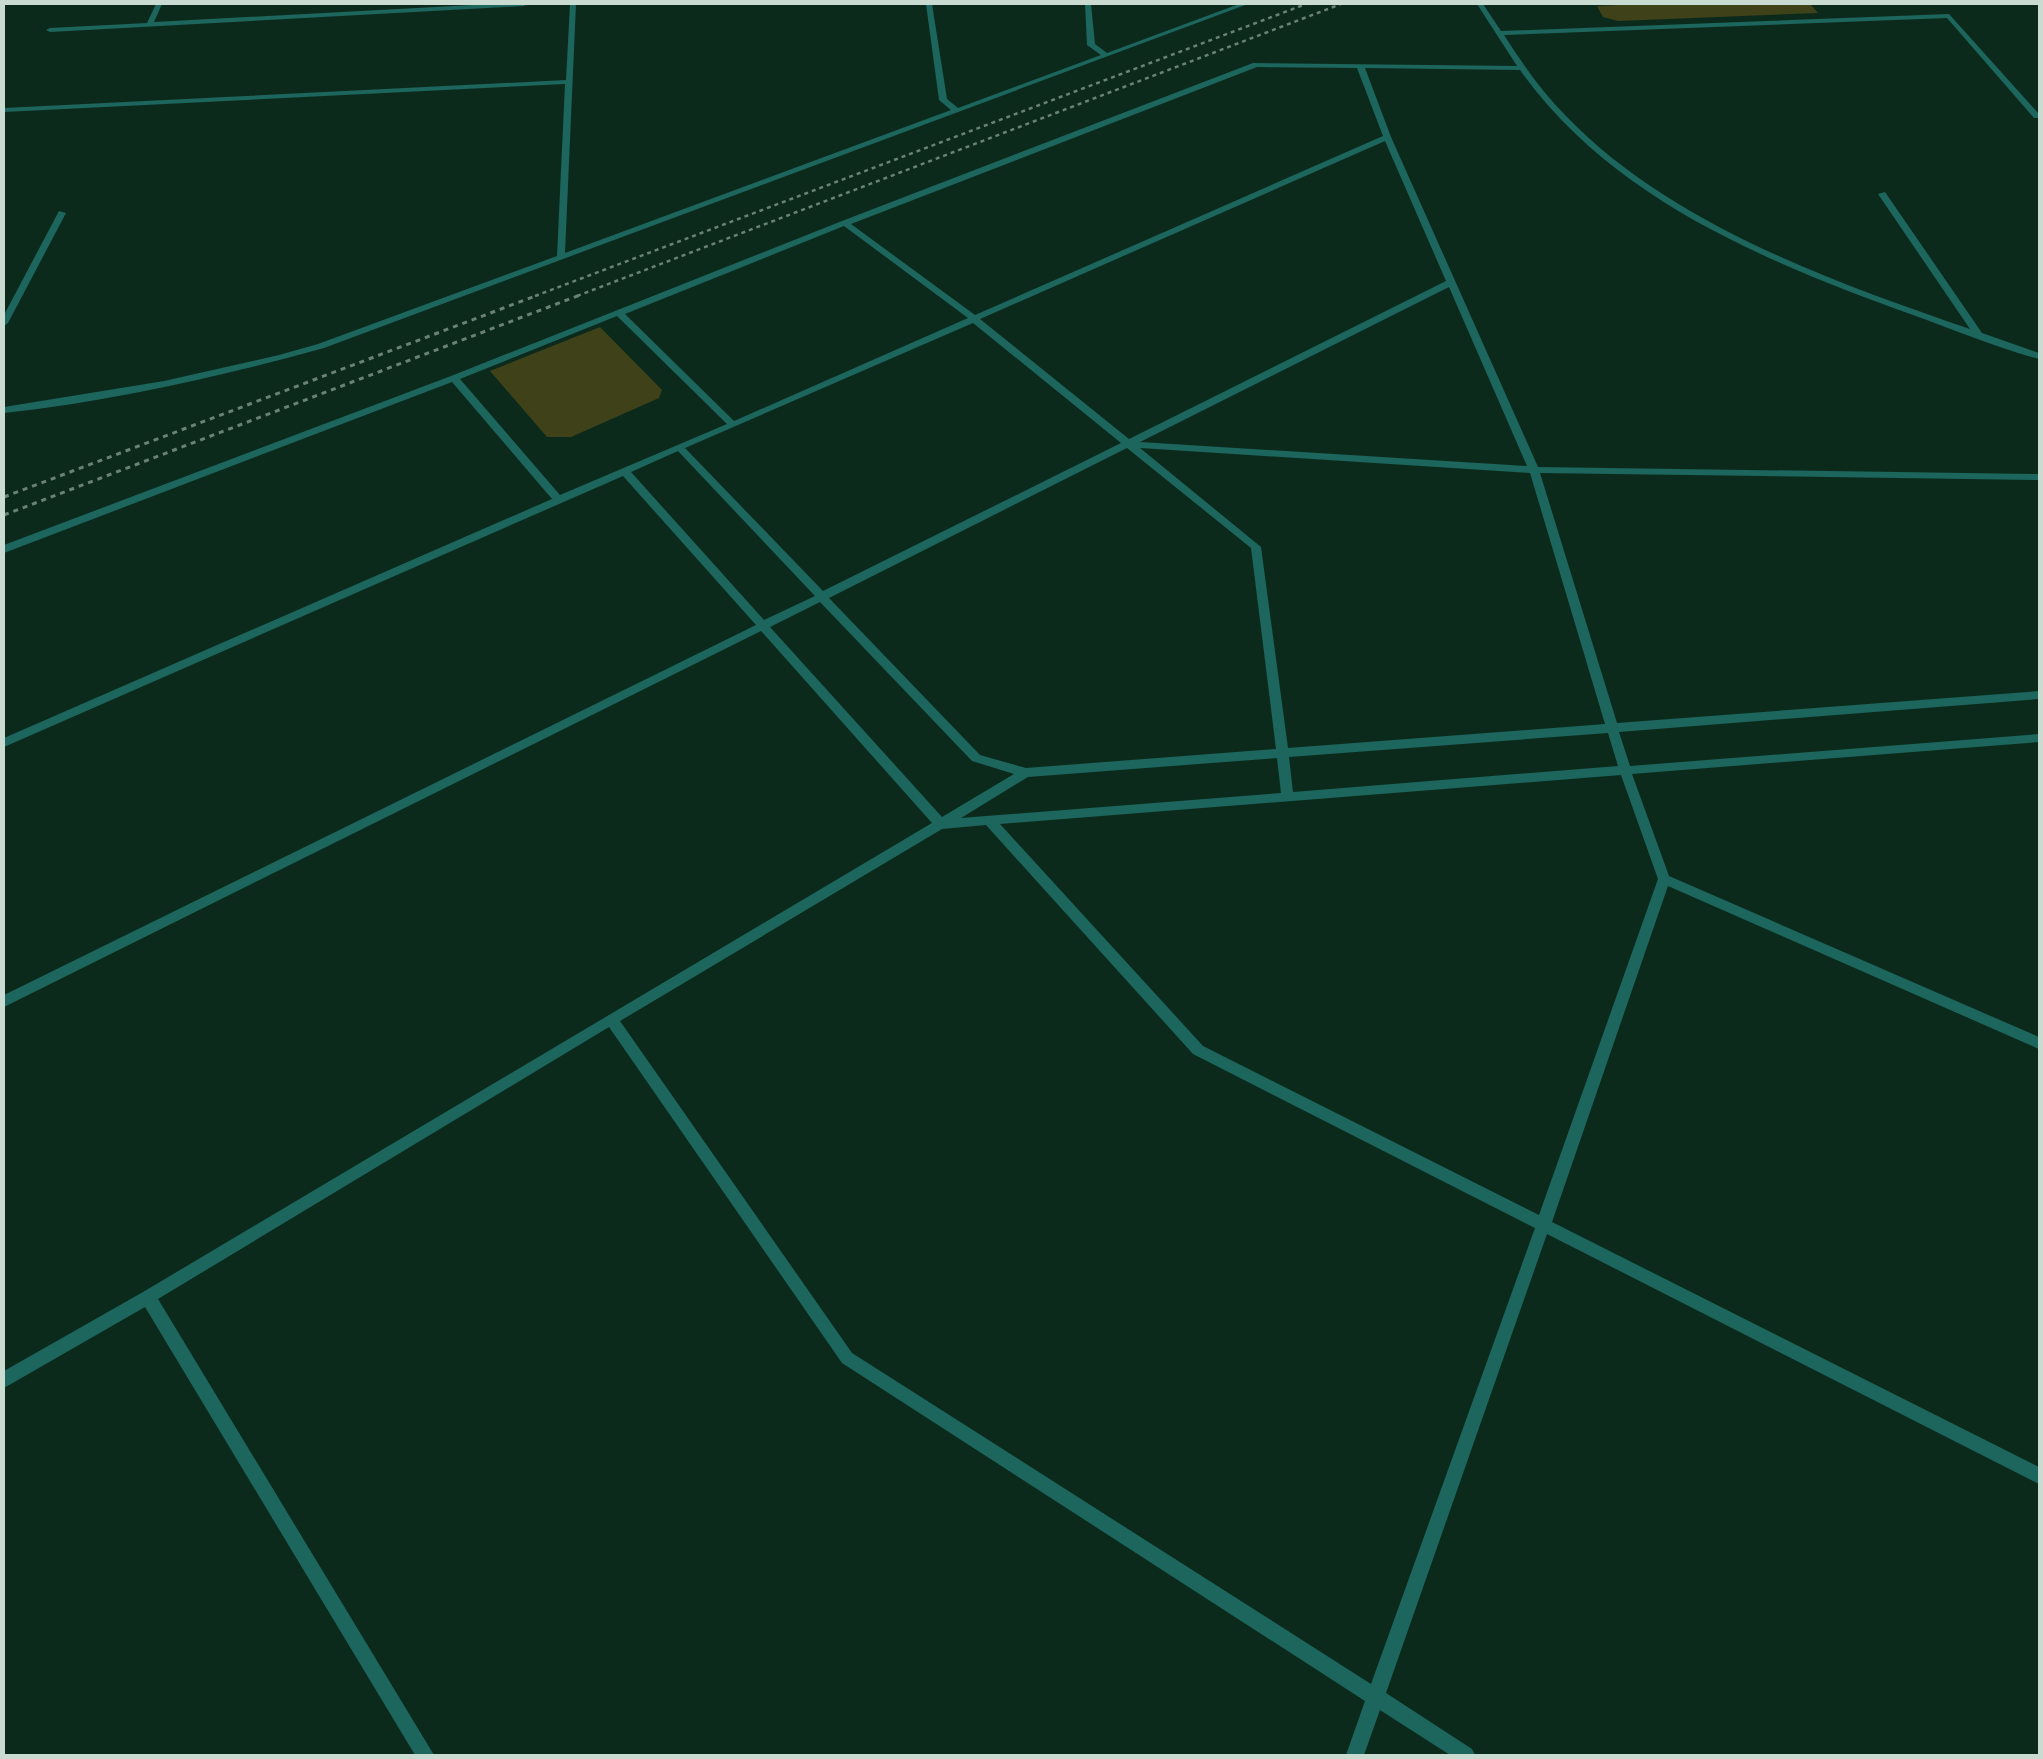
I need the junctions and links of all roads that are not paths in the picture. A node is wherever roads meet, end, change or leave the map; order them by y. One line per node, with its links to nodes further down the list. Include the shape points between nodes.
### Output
1 (159, 4): 10 (street)
2 (348, 4): 9 (street)
3 (524, 4): 9 (street)
4 (573, 4): 16 (street)
5 (929, 4): 18 (street, via 943,100)
6 (1088, 4): 13 (street, via 1091,45)
7 (1245, 4): 13 (street)
8 (1480, 4): 12 (street)
9 (346, 14): 10 (street)
10 (150, 24): 11 (street)
11 (50, 30)
12 (1499, 33): 15 (street); 19 (street, via 1949,16)
13 (1106, 55): 18 (street)
14 (1361, 68): 15 (street); 20 (street); 23 (street, via 1256,65)
15 (1521, 68): 29 (street, via 1555,109 1598,150 1649,189 1707,225 1845,287)
16 (569, 82): 17 (street); 24 (street)
17 (4, 110)
18 (957, 111): 24 (street)
19 (2039, 116)
20 (1387, 137): 25 (street); 27 (street)
21 (1882, 194): 29 (street)
22 (62, 213): 28 (street)
23 (845, 223): 26 (street); 27 (street)
24 (561, 256): 32 (street, via 321,346 253,366 82,400)
25 (1450, 283): 34 (street); 36 (street)
26 (619, 313): 31 (street); 33 (street)
27 (973, 318): 33 (street); 34 (street)
28 (4, 322)
29 (1978, 334): 30 (street)
30 (2039, 356)
31 (454, 378): 39 (street); 40 (street)
32 (4, 410)
33 (733, 425): 35 (street)
34 (1129, 444): 36 (street); 41 (street); 47 (street, via 1256,547)
35 (679, 447): 37 (street); 41 (street)
36 (1534, 470): 38 (street); 44 (street)
37 (624, 471): 39 (street); 42 (street)
38 (2039, 477)
39 (559, 500): 46 (street)
40 (4, 549)
41 (821, 597): 42 (street); 49 (street, via 976,758)
42 (762, 626): 52 (street); 54 (street)
43 (2039, 695): 44 (street)
44 (1614, 728): 47 (street); 48 (street)
45 (2039, 738): 48 (street)
46 (4, 743)
47 (1283, 754): 49 (street); 50 (street)
48 (1625, 770): 50 (street); 53 (street)
49 (1026, 773): 52 (street)
50 (1288, 797): 51 (street)
51 (989, 820): 52 (street); 57 (street, via 1198,1050)
52 (941, 824): 55 (street)
53 (1664, 879): 56 (street); 57 (street)
54 (4, 1001)
55 (611, 1019): 58 (street); 61 (street, via 846,1358)
56 (2039, 1043)
57 (1544, 1225): 60 (street); 61 (street)
58 (148, 1297): 59 (street); 62 (street)
59 (4, 1380)
60 (2039, 1476)
61 (1375, 1697): 63 (street); 64 (street)
62 (425, 1755)
63 (1355, 1755)
64 (1466, 1755)

